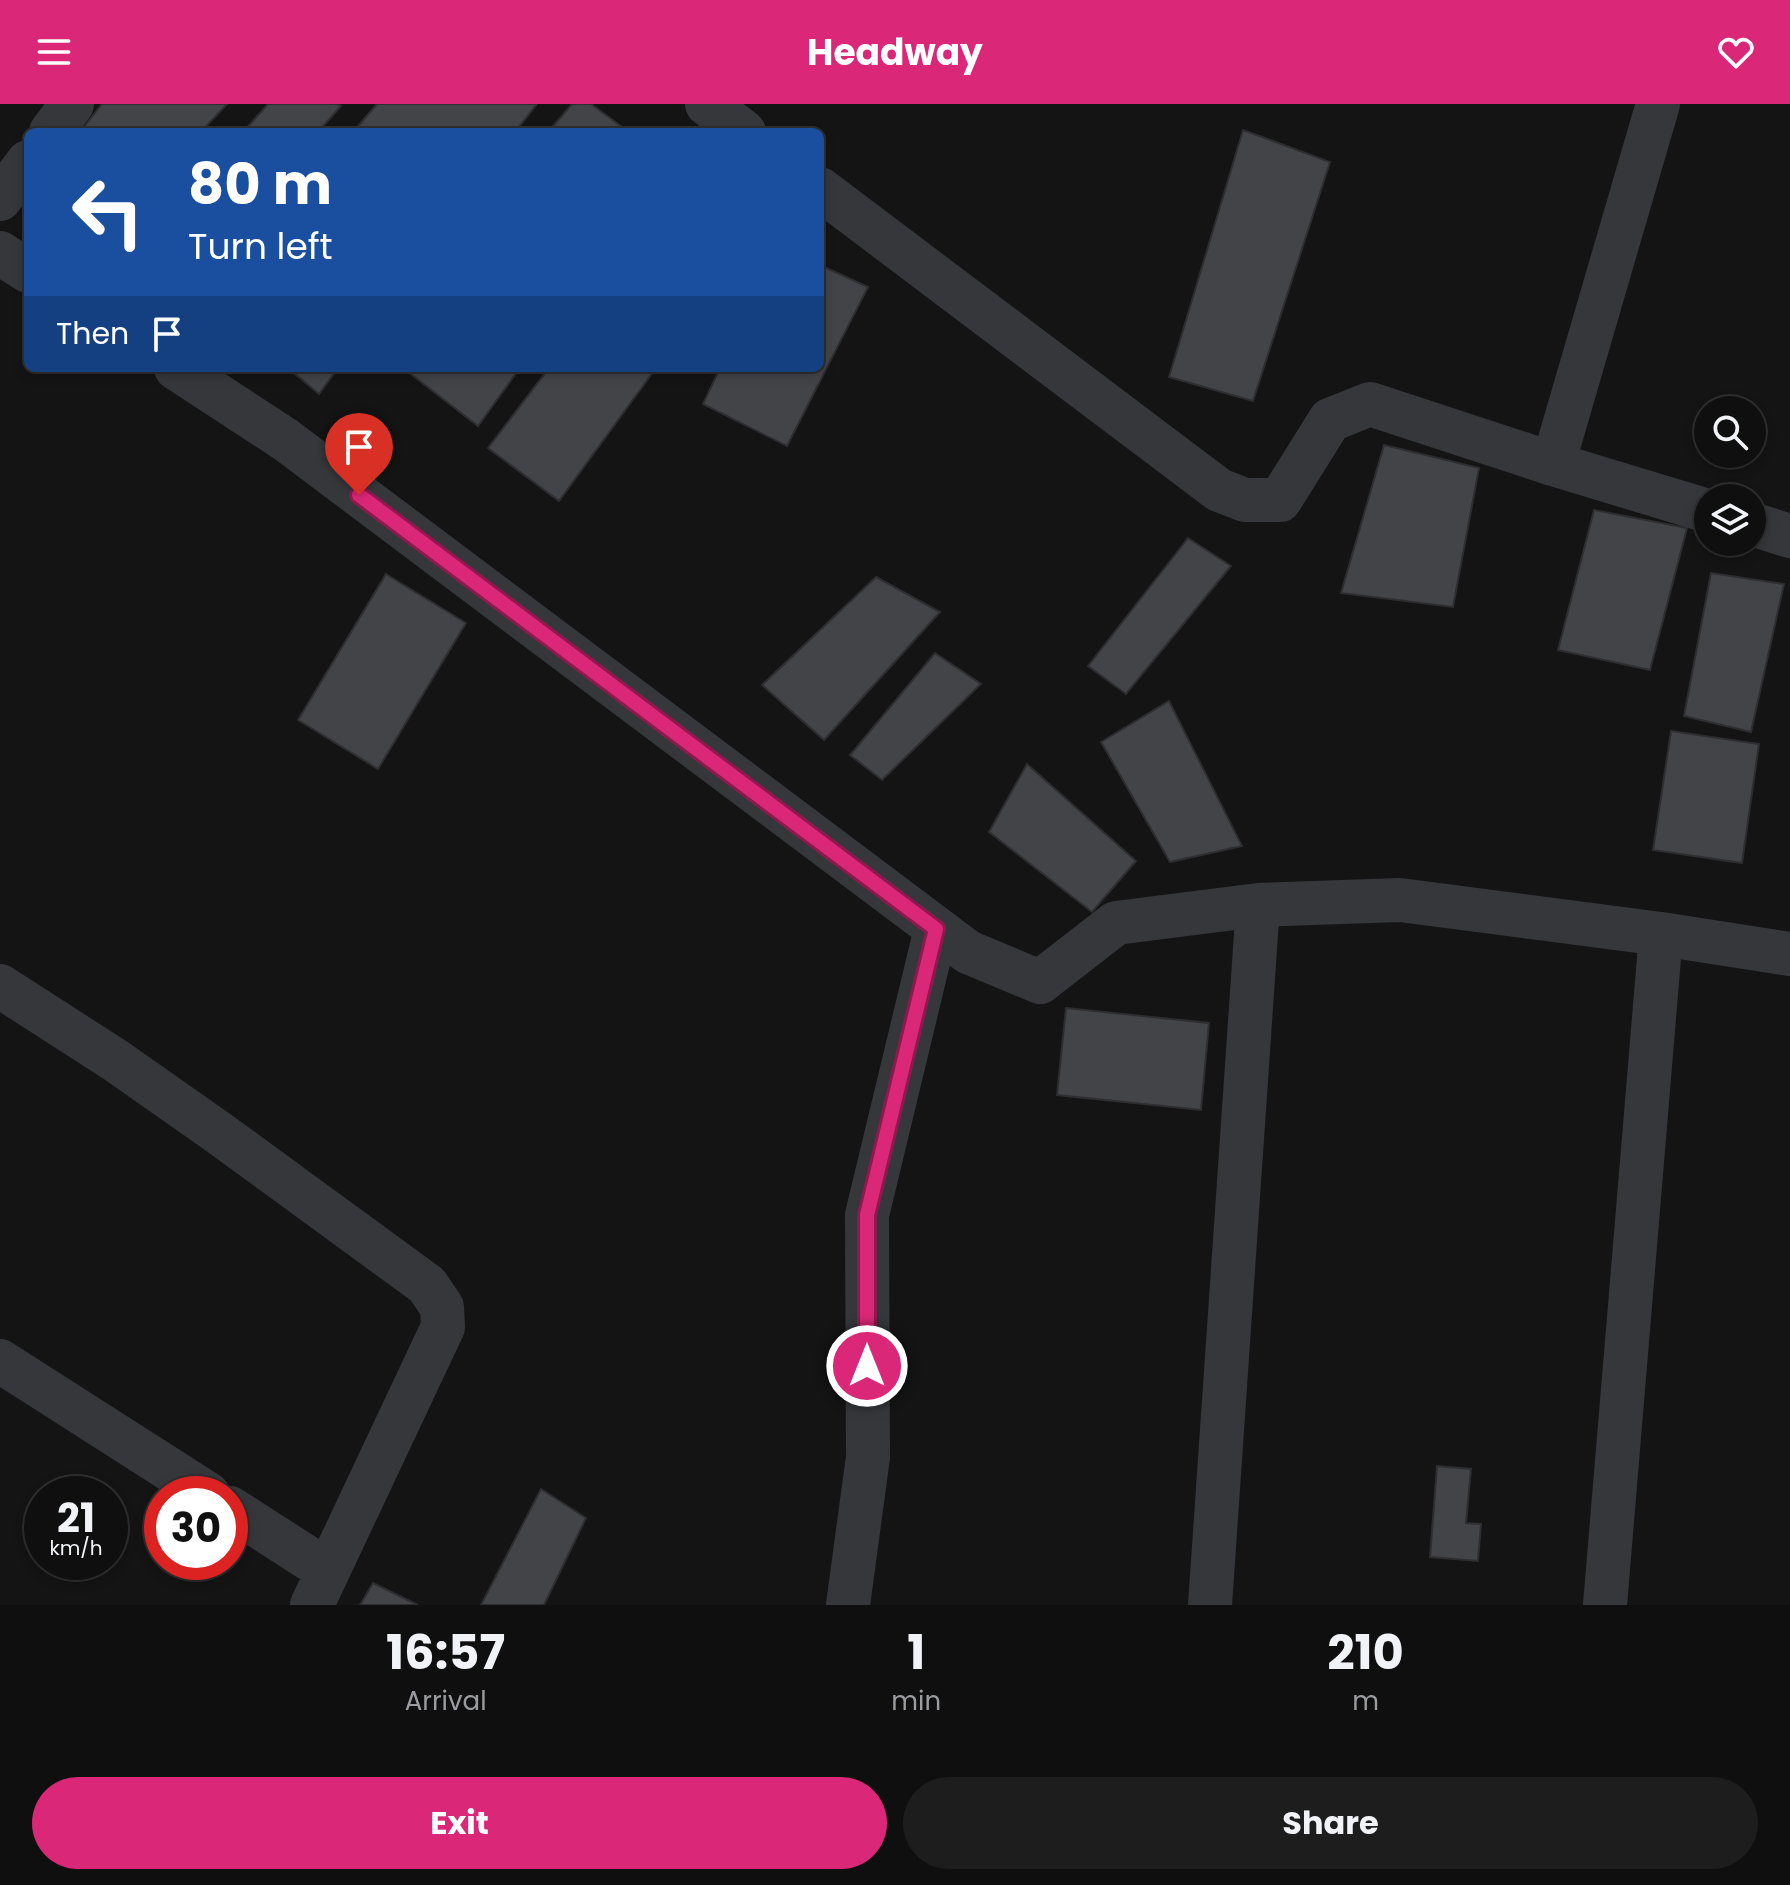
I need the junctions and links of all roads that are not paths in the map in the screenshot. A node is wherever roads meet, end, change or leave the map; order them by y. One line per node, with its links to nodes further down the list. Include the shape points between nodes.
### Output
1 (72, 104): 4 (street)
2 (707, 104): 5 (street)
3 (1658, 104): 12 (street)
4 (54, 128)
5 (739, 128)
6 (24, 167): 8 (street)
7 (824, 192): 12 (street, via 1219,490 1245,500 1280,500 1330,420 1370,404)
8 (0, 199)
9 (0, 253): 10 (street)
10 (24, 268)
11 (182, 372): 17 (street, via 286,440)
12 (1553, 464): 13 (street)
13 (1694, 507)
14 (1766, 528): 15 (street)
15 (1790, 536)
16 (1258, 905): 17 (street, via 1116,923 1040,982 968,952); 18 (street, via 1400,900); 26 (street)
17 (936, 929): 25 (street, via 867,1215 868,1457)
18 (1661, 934): 19 (street); 27 (street)
19 (1790, 954)
20 (0, 986): 24 (street, via 231,1142 427,1285 442,1307 443,1327)
21 (0, 1361): 22 (street)
22 (180, 1476)
23 (248, 1524): 24 (street)
24 (320, 1588)
25 (848, 1605)
26 (1210, 1605)
27 (1605, 1605)

